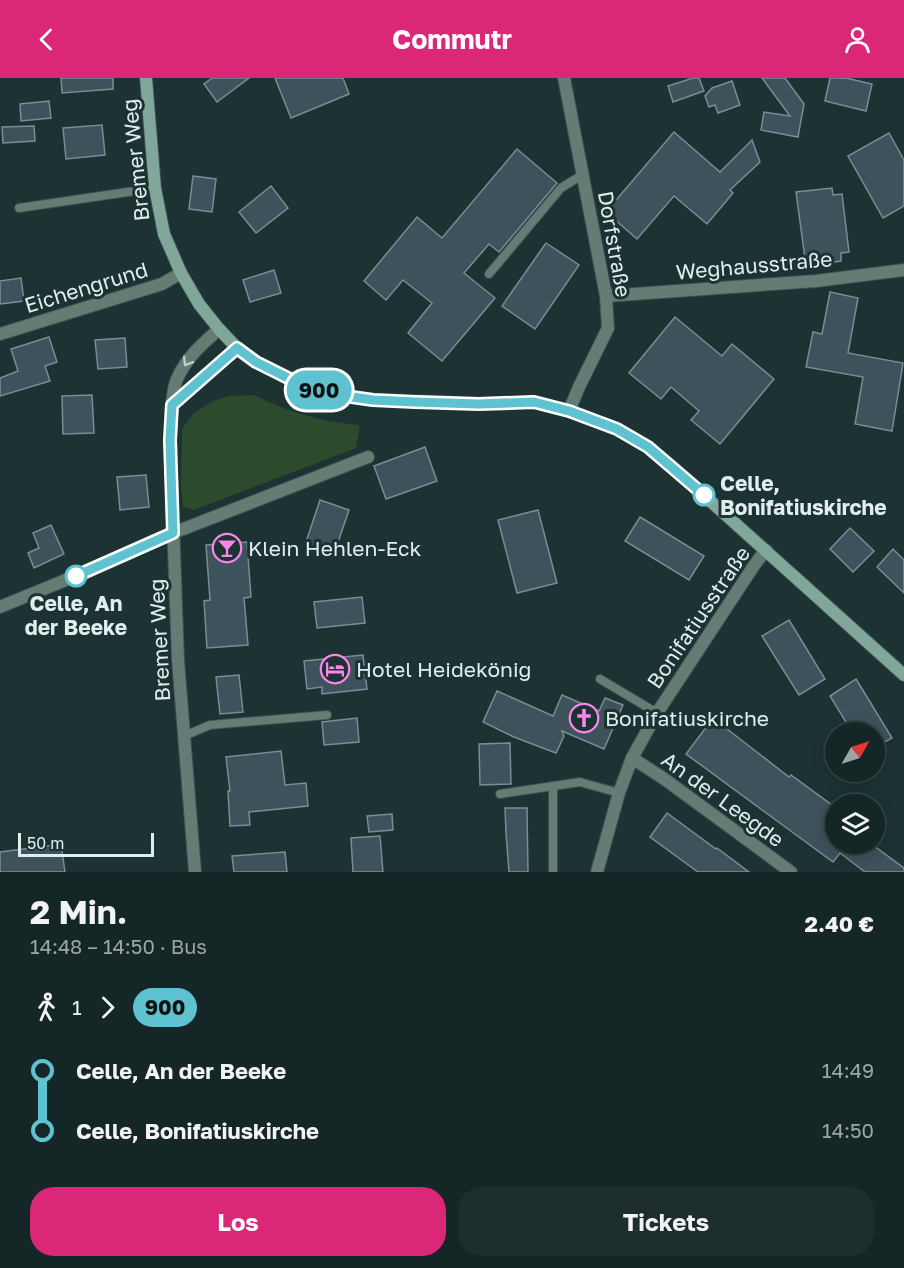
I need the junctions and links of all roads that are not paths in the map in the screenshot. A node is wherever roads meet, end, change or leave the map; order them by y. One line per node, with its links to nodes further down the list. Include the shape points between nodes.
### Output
1 (146, 78): 4 (main road, Bremer Weg)
2 (564, 78): 3 (street, Dorfstraße)
3 (582, 175): 8 (lane, via 561,188); 9 (street, Dorfstraße)
4 (155, 188): 5 (lane); 7 (main road, Bremer Weg, via 164,234)
5 (19, 208)
6 (904, 270): 9 (street, Weghausstraße)
7 (181, 273): 10 (main road, Bremer Weg); 11 (street, Eichengrund, via 162,284)
8 (489, 274)
9 (606, 297): 14 (street, Dorfstraße, via 608,328)
10 (219, 329): 12 (main road, Bremer Weg); 13 (street, Bremer Weg, one-way to 13, via 195,350 176,380)
11 (0, 334)
12 (237, 348): 13 (street); 14 (main road, Bremer Weg, via 290,379 331,394 415,402 534,402)
13 (172, 405): 16 (street, Bremer Weg)
14 (569, 411): 17 (main road, Bremer Weg, via 617,429 648,447)
15 (368, 457): 16 (street)
16 (173, 533): 18 (street); 23 (street, Bremer Weg)
17 (766, 550): 19 (main road, Bremer Weg); 21 (street, Bonifatiusstraße)
18 (0, 607)
19 (904, 675)
20 (600, 679): 21 (lane)
21 (657, 713): 24 (street, Bonifatiusstraße)
22 (327, 715): 23 (lane, via 210,725)
23 (184, 736): 28 (street, Bremer Weg)
24 (632, 758): 26 (street, Bonifatiusstraße); 31 (street, An der Leegde)
25 (553, 786): 26 (lane, via 580,782); 27 (lane); 29 (lane)
26 (619, 793): 30 (street, Bonifatiusstraße)
27 (500, 794)
28 (195, 872)
29 (553, 872)
30 (597, 872)
31 (791, 872)

